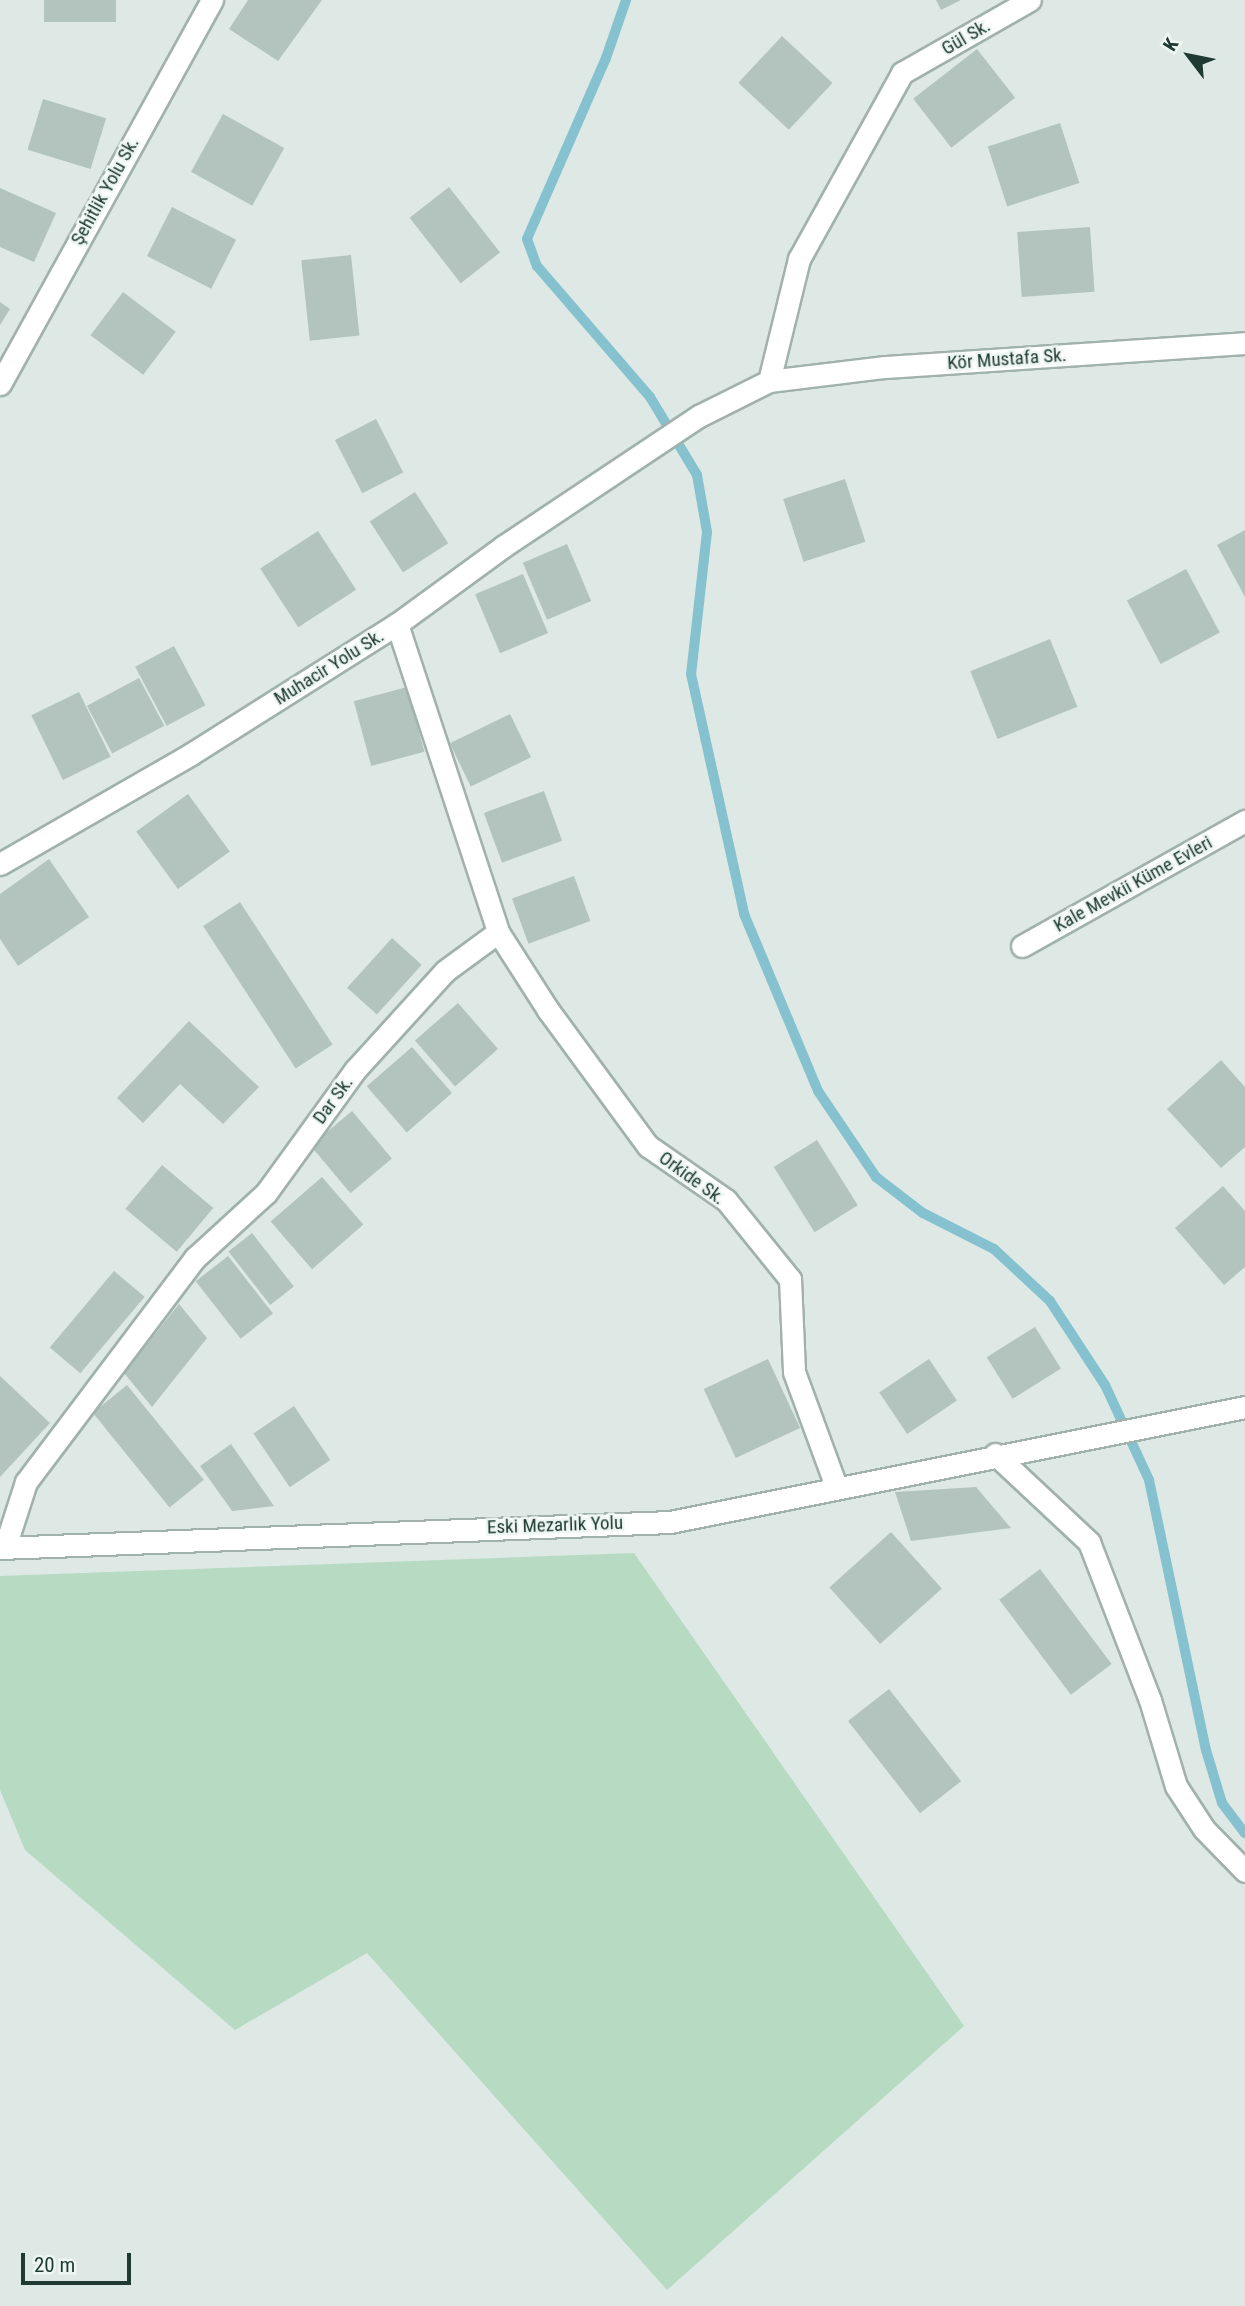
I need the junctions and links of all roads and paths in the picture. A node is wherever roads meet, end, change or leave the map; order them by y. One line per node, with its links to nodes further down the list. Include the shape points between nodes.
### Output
1 (212, 0): 5 (street, Şehitlik Yolu Sk.)
2 (1030, 0): 4 (street, Gül Sk., via 902,73 799,259)
3 (1245, 343): 4 (street, Kör Mustafa Sk., via 885,367)
4 (769, 381): 6 (street, Kör Mustafa Sk.)
5 (0, 384)
6 (699, 416): 7 (street, Muhacir Yolu Sk.)
7 (397, 624): 9 (street, Muhacir Yolu Sk., via 191,754); 10 (street)
8 (1245, 821): 11 (street, Kale Mevkii Küme Evleri)
9 (0, 864)
10 (498, 932): 14 (street, Orkide Sk., via 561,1030 648,1146 726,1200 790,1279 794,1372); 15 (street, Dar Sk., via 436,981 355,1070 266,1193 195,1258 26,1482)
11 (1022, 946)
12 (1245, 1407): 13 (street, Eski Mezarlık Yolu)
13 (995, 1454): 14 (street, Eski Mezarlık Yolu); 16 (street, via 1089,1542 1150,1700 1177,1786 1204,1829)
14 (836, 1486): 15 (street, Eski Mezarlık Yolu, via 670,1522)
15 (2, 1548)
16 (1245, 1871)

